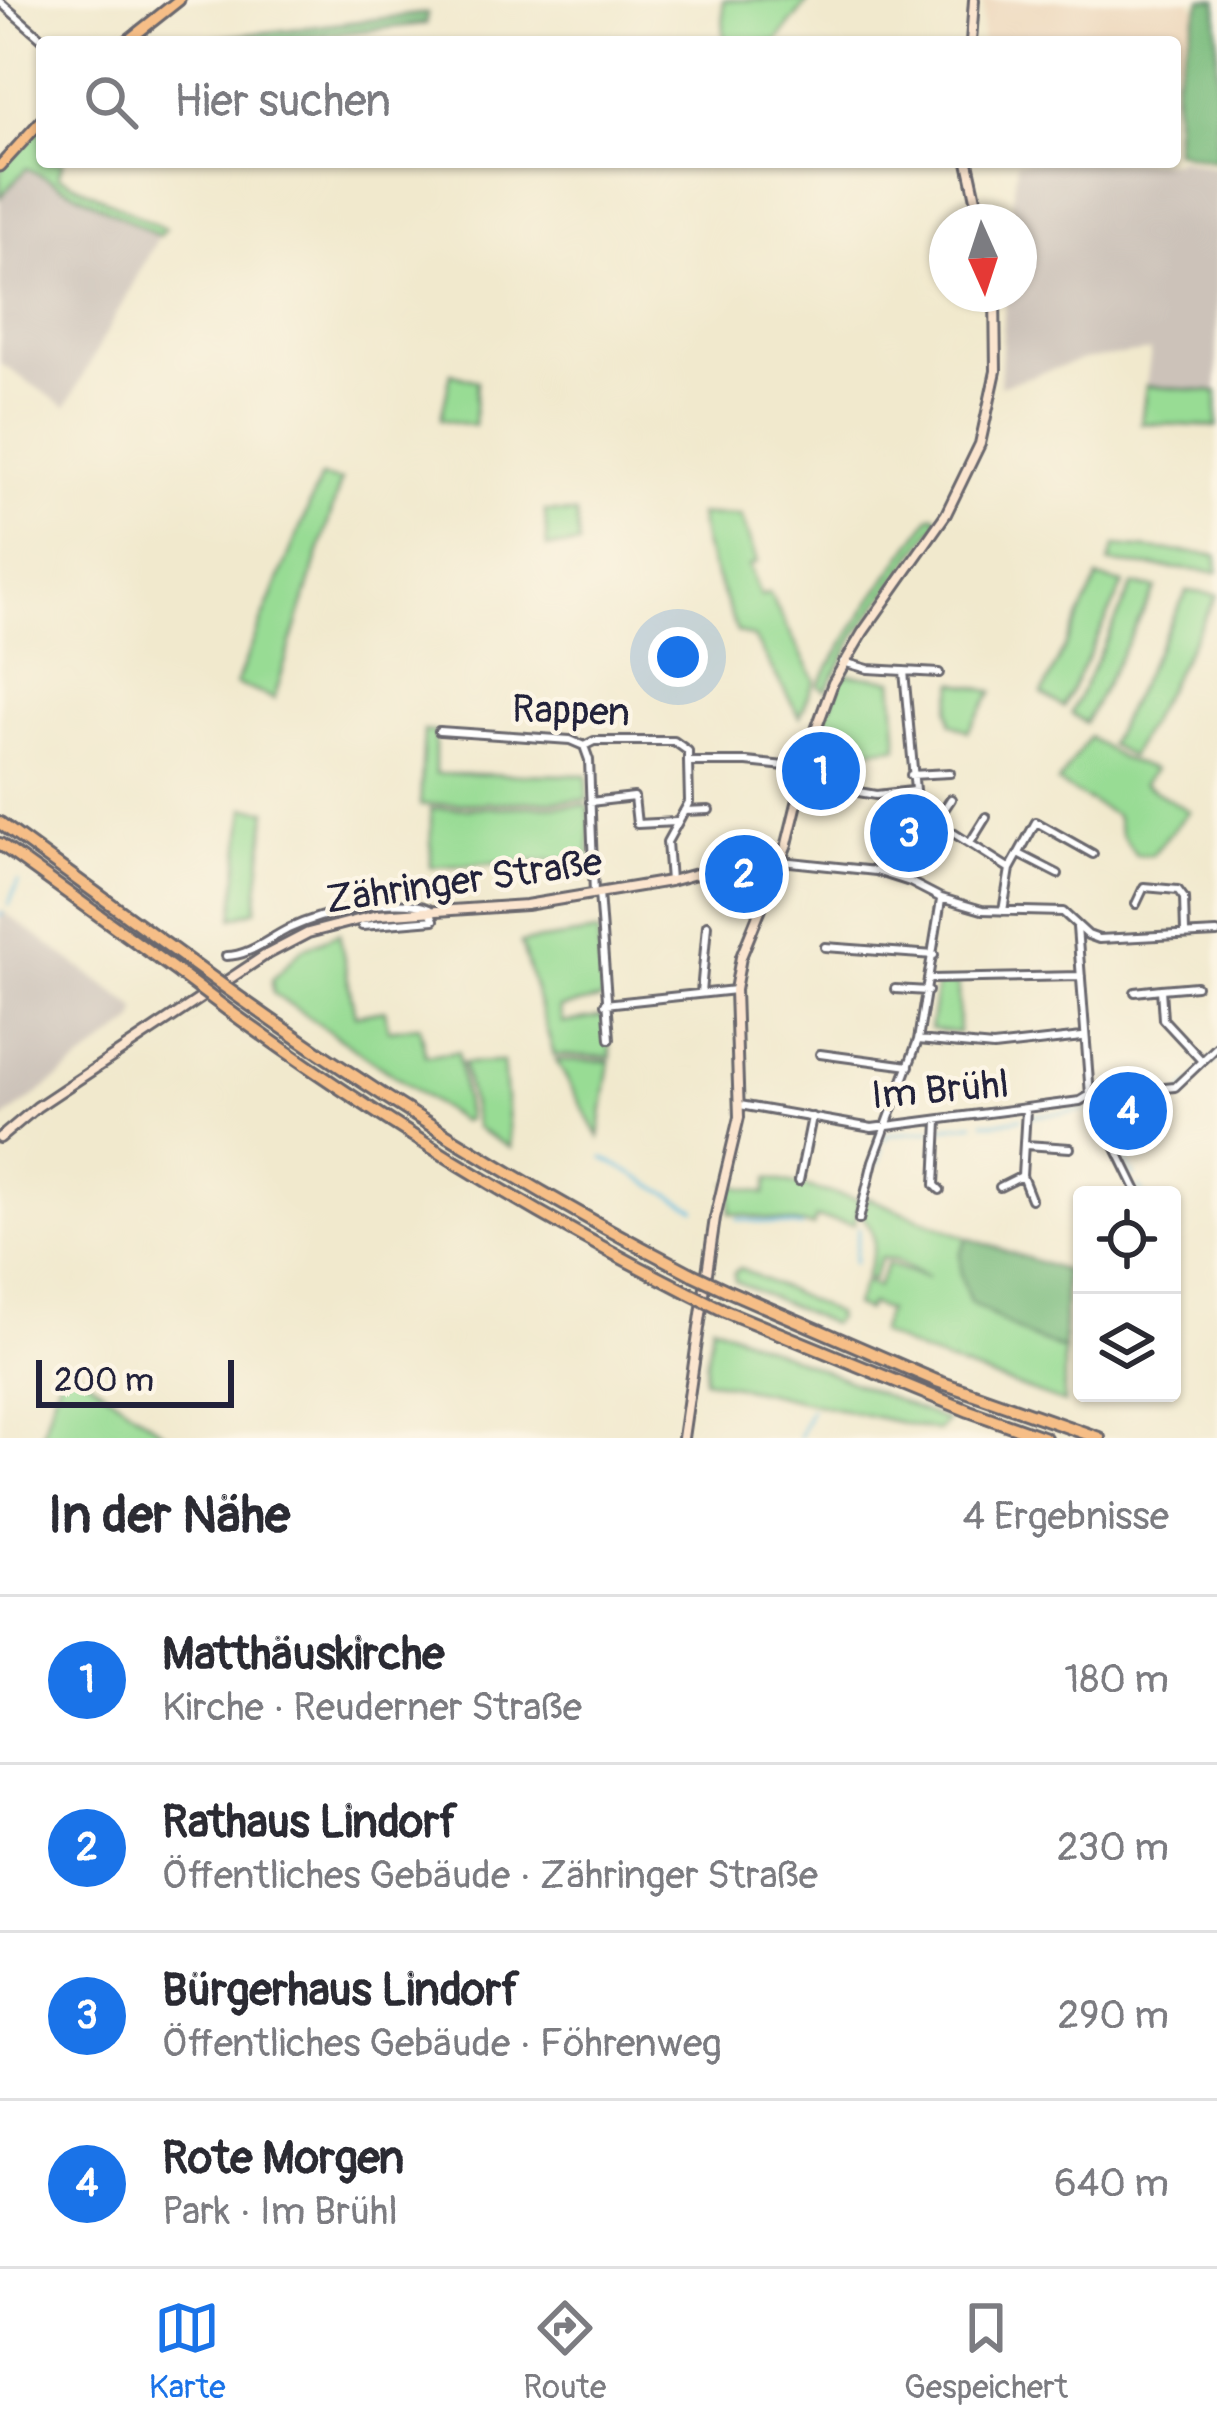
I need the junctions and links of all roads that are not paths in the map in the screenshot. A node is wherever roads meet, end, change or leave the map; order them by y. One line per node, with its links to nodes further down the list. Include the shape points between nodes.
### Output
1 (179, 0): 5 (main road)
2 (974, 0): 6 (street)
3 (0, 2): 4 (street)
4 (39, 36)
5 (134, 36)
6 (971, 36)
7 (36, 127): 8 (main road)
8 (0, 166)
9 (969, 168): 10 (street)
10 (977, 204)
11 (995, 312): 12 (street, via 996,371 975,455 939,527)
12 (843, 662): 13 (street); 18 (street)
13 (904, 671): 14 (street); 20 (street)
14 (939, 674)
15 (440, 731): 16 (street, Rappen)
16 (584, 746): 17 (street, Rappen, via 674,741 688,751); 24 (street)
17 (688, 762): 18 (street); 26 (street)
18 (805, 769): 35 (street)
19 (950, 772): 20 (street)
20 (911, 776): 22 (street)
21 (853, 791): 22 (street)
22 (912, 791): 29 (street)
23 (951, 799): 29 (street)
24 (590, 802): 28 (street, via 634,797 637,824); 39 (street)
25 (709, 810): 26 (street)
26 (684, 812): 28 (street)
27 (986, 818): 31 (street)
28 (676, 822): 38 (street, via 667,842)
29 (936, 822): 31 (street)
30 (0, 823): 89 (highway, bridge, via 243,1000 481,1158 726,1290 937,1381)
31 (970, 843): 36 (street)
32 (0, 844): 88 (highway, bridge, via 489,1186 725,1311)
33 (1019, 854): 34 (street, via 1036,822); 36 (street); 37 (street)
34 (1093, 854)
35 (781, 861): 38 (street, Zähringer Straße); 40 (street, via 876,871); 57 (street)
36 (1010, 869): 42 (street)
37 (1058, 874)
38 (670, 881): 39 (street, Zähringer Straße)
39 (596, 894): 43 (street, Zähringer Straße); 61 (street)
40 (941, 898): 42 (street); 51 (street)
41 (1136, 904): 47 (street, via 1144,887 1178,890)
42 (1003, 911): 44 (street, via 1056,911)
43 (432, 914): 46 (street, via 434,920); 50 (street, via 416,904 354,909); 77 (street, Zähringer Straße, via 377,915 308,932)
44 (1077, 924): 47 (street, via 1099,939); 52 (street)
45 (707, 925): 60 (street)
46 (362, 926)
47 (1185, 932): 48 (street)
48 (1217, 933)
49 (825, 947): 51 (street)
50 (226, 956)
51 (934, 956): 53 (street)
52 (1081, 976): 53 (street); 62 (street)
53 (931, 979): 58 (street)
54 (1196, 986): 56 (street)
55 (896, 988): 58 (street)
56 (1161, 989): 59 (street); 67 (street, via 1163,1019)
57 (735, 990): 60 (street); 71 (street)
58 (929, 991): 64 (street)
59 (1135, 992)
60 (701, 993): 61 (street)
61 (605, 1004): 63 (street)
62 (1083, 1037): 64 (street, via 993,1047); 70 (street)
63 (610, 1039)
64 (918, 1040): 68 (street)
65 (1217, 1047): 67 (street, Im Brühl)
66 (820, 1054): 68 (street)
67 (1202, 1061): 69 (street, Im Brühl, via 1175,1087)
68 (909, 1066): 75 (street)
69 (1144, 1090): 70 (street, Im Brühl); 76 (street)
70 (1090, 1095): 72 (street, Im Brühl); 83 (street)
71 (740, 1105): 73 (street, Im Brühl); 87 (street)
72 (1026, 1110): 74 (street, Im Brühl); 78 (street)
73 (812, 1118): 75 (street, Im Brühl); 81 (street)
74 (938, 1120): 75 (street, Im Brühl); 84 (street)
75 (884, 1127): 86 (street)
76 (1147, 1131)
77 (0, 1138)
78 (1024, 1145): 79 (street); 80 (street)
79 (1070, 1148)
80 (1022, 1176): 82 (street); 85 (street)
81 (799, 1181)
82 (1000, 1186)
83 (1135, 1186)
84 (940, 1190)
85 (1031, 1199)
86 (859, 1220)
87 (683, 1438)
88 (1045, 1438)
89 (1099, 1438)

